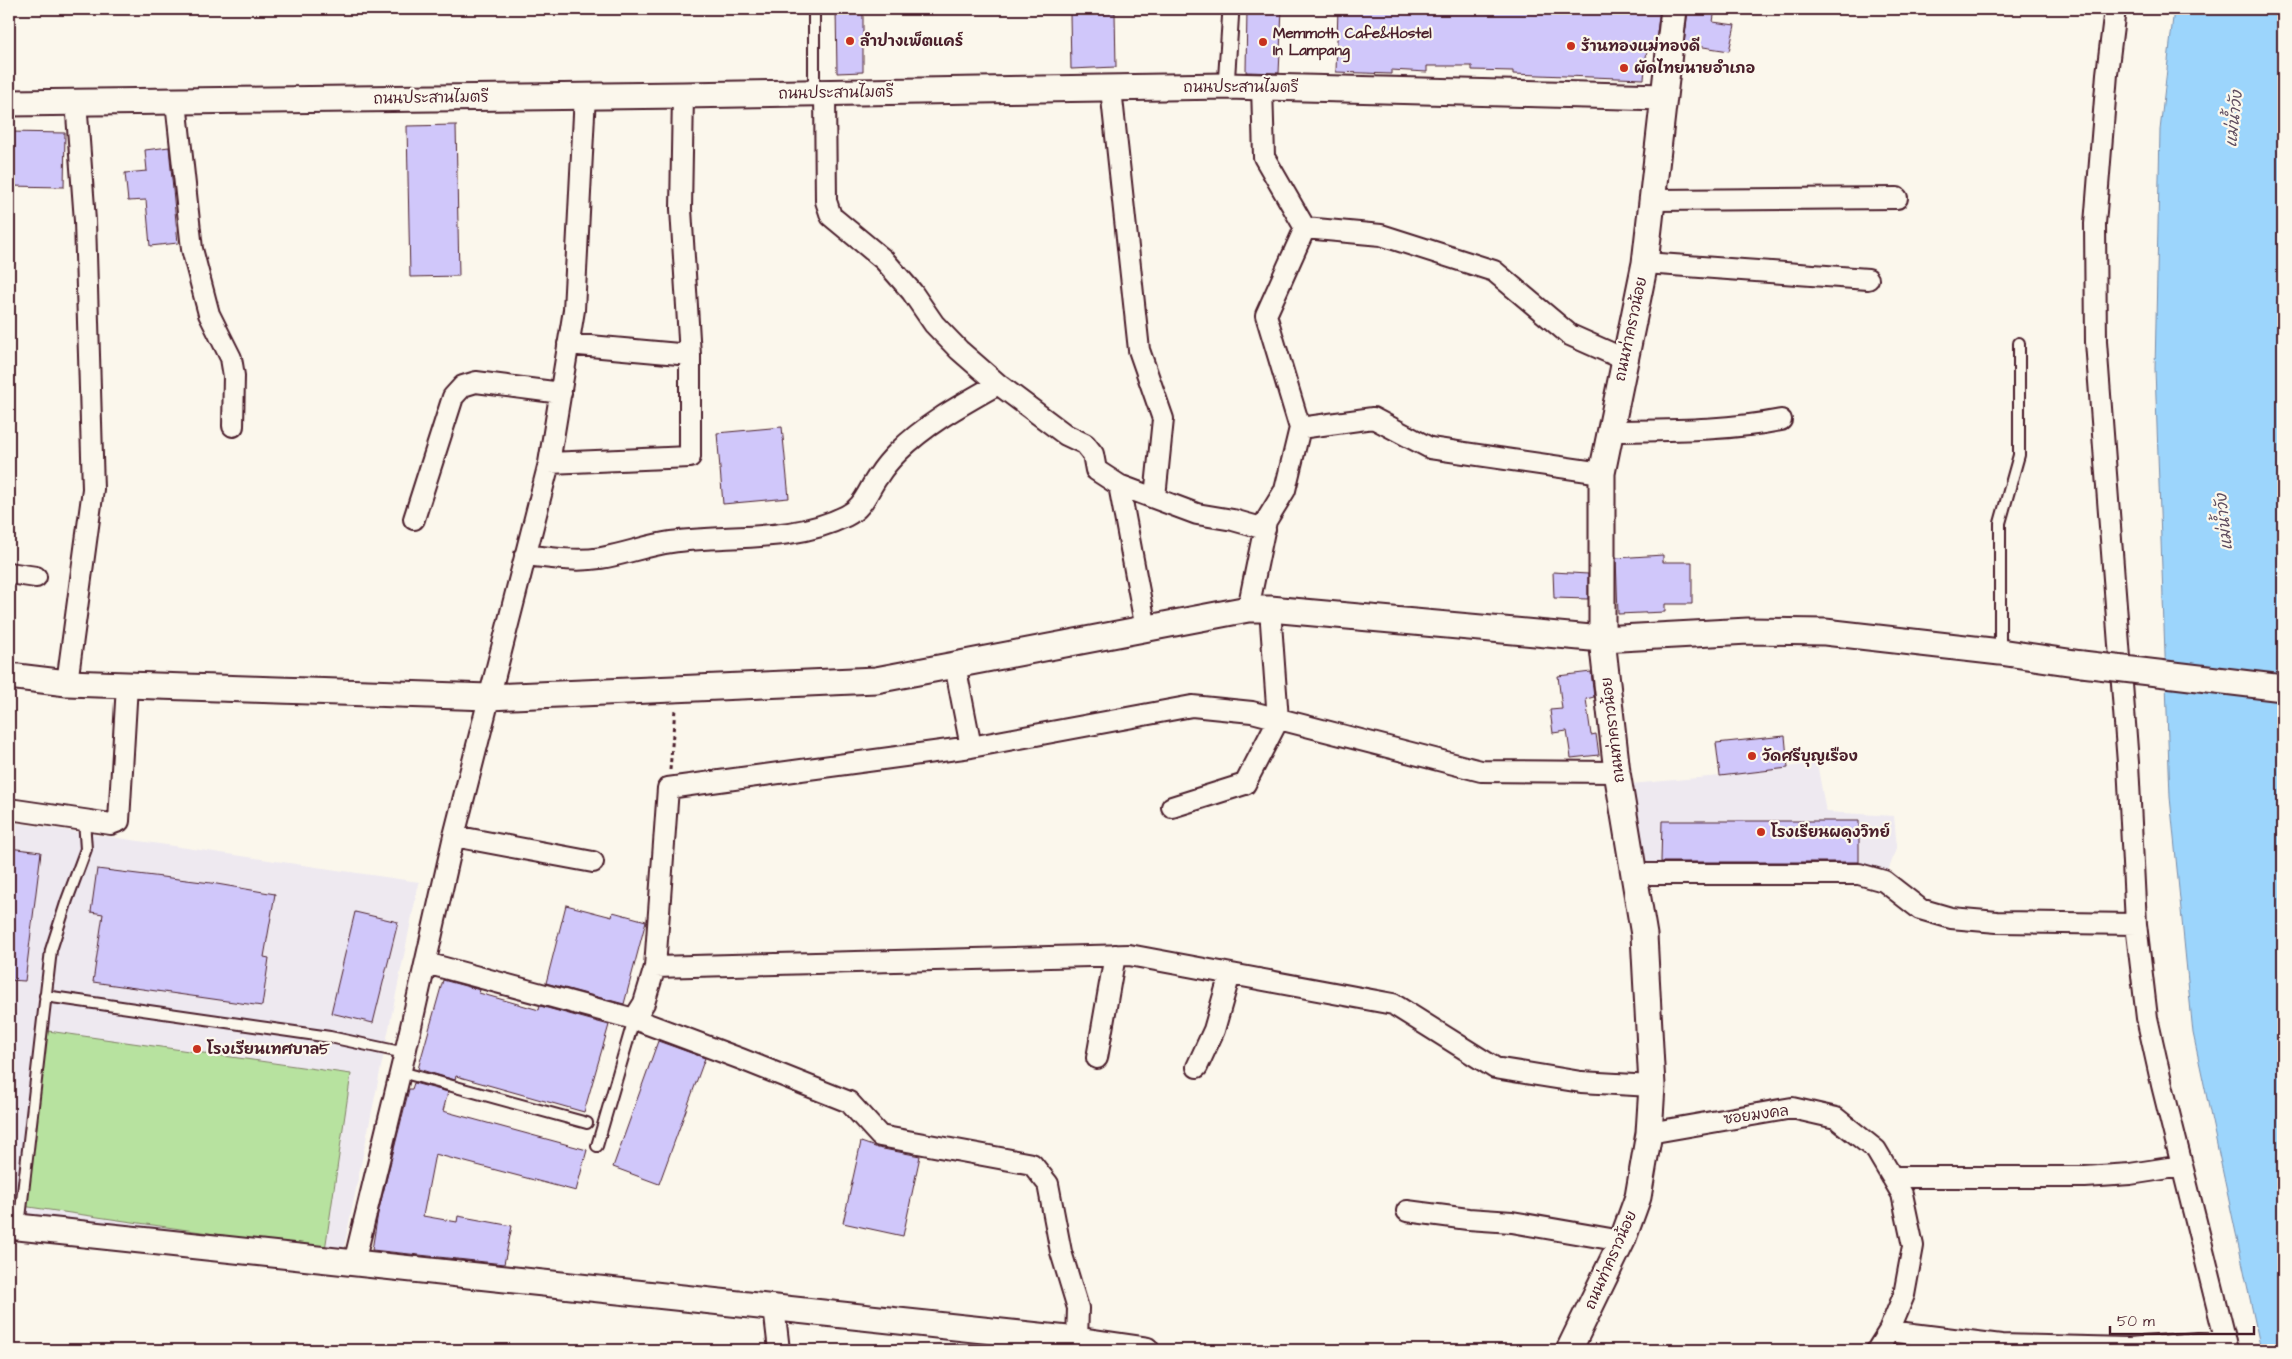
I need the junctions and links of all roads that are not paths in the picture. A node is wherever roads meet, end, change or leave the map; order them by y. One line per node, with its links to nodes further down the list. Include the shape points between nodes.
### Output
1 (814, 9): 8 (lane)
2 (1231, 9): 5 (street)
3 (1674, 9): 11 (street, ถนนท่าคราวน้อย)
4 (2115, 9): 58 (street, via 2095,224 2096,332 2128,763)
5 (1226, 86): 6 (street, ถนนประสานไมตรี); 7 (street, ถนนประสานไมตรี)
6 (1262, 86): 11 (street, ถนนประสานไมตรี); 17 (street, via 1264,157)
7 (1111, 89): 8 (street, ถนนประสานไมตรี); 33 (street, via 1139,350 1163,419)
8 (820, 93): 10 (street, ถนนประสานไมตรี); 24 (street, via 826,201 831,216 884,260 934,324)
9 (585, 96): 10 (street, ถนนประสานไมตรี); 13 (street, ถนนประสานไมตรี); 21 (street, via 574,310)
10 (683, 96): 22 (street, via 681,209)
11 (1663, 97): 16 (street, ถนนท่าคราวน้อย)
12 (76, 102): 13 (street, ถนนประสานไมตรี); 14 (street, ถนนประสานไมตรี); 45 (street, via 85,221 94,489)
13 (176, 102): 27 (street, via 192,248 209,314 231,358)
14 (9, 103)
15 (1897, 198): 16 (street)
16 (1653, 200): 18 (street, ถนนท่าคราวน้อย)
17 (1305, 228): 23 (street, via 1381,235 1494,270 1570,335); 28 (street, via 1266,315)
18 (1644, 263): 19 (street); 23 (street, ถนนท่าคราวน้อย)
19 (1868, 279)
20 (2019, 343): 42 (lane, via 2019,455 2000,523)
21 (568, 344): 22 (street); 25 (street)
22 (690, 355): 30 (street, via 690,457)
23 (1624, 359): 29 (street, ถนนท่าคราวน้อย)
24 (998, 384): 32 (street, via 1066,435 1084,444 1093,454 1096,470); 36 (street, via 955,408 898,452 878,476 863,502 848,516 775,535 670,542 599,558 562,560)
25 (561, 393): 30 (street); 34 (street, via 476,382 463,386 453,397)
26 (1781, 420): 29 (street, via 1758,425)
27 (233, 426)
28 (1300, 428): 31 (street, via 1373,418 1430,448); 35 (street, via 1285,490 1266,520)
29 (1610, 431): 31 (street, ถนนท่าคราวน้อย)
30 (549, 463): 36 (street)
31 (1602, 473): 41 (street, ถนนท่าคราวน้อย)
32 (1119, 485): 33 (street); 40 (street)
33 (1155, 498): 35 (street, via 1197,514 1234,520)
34 (414, 519)
35 (1265, 530): 39 (street)
36 (525, 555): 48 (street)
37 (9, 573): 38 (street)
38 (36, 577)
39 (1259, 609): 40 (street); 41 (street); 49 (street)
40 (1146, 630): 43 (street)
41 (1602, 639): 42 (street, via 1748,631 1825,632); 51 (street, ถนนท่าคราวน้อย)
42 (2000, 652): 47 (street, bridge)
43 (955, 665): 48 (street, via 876,680); 50 (street)
44 (9, 676): 45 (street)
45 (66, 683): 46 (street)
46 (128, 685): 48 (street); 54 (street, via 119,821 111,824)
47 (2283, 688)
48 (489, 697): 55 (street)
49 (1278, 720): 50 (street, via 1252,712 1192,706); 51 (street, via 1480,771); 52 (street, via 1246,784)
50 (971, 747): 61 (street, via 668,788)
51 (1617, 772): 57 (street, ถนนท่าคราวน้อย)
52 (1172, 807)
53 (9, 809): 54 (street)
54 (84, 820): 63 (lane, via 86,849 54,942)
55 (454, 836): 56 (street); 60 (street)
56 (593, 862)
57 (1632, 874): 58 (street, via 1859,874 1884,881 1920,909 1951,918 1997,922); 68 (street, ถนนท่าคราวน้อย, via 1644,935)
58 (2136, 924): 72 (street, via 2148,1018)
59 (1114, 955): 61 (street); 62 (street); 65 (street)
60 (426, 963): 64 (street); 66 (street)
61 (655, 967): 64 (street, via 644,1003)
62 (1230, 974): 67 (street, via 1214,1030); 68 (street, via 1393,1004 1495,1068 1581,1082)
63 (45, 996): 66 (lane, via 330,1037); 75 (lane)
64 (634, 1020): 71 (lane); 80 (street, via 849,1102 880,1136 1032,1164 1048,1184 1061,1252 1078,1308)
65 (1097, 1058)
66 (403, 1062): 69 (lane); 77 (street)
67 (1197, 1066)
68 (1652, 1086): 70 (street, ถนนท่าคราวน้อย)
69 (587, 1123)
70 (1649, 1133): 73 (street, ซอยมงคล, via 1792,1108 1836,1118 1876,1150); 76 (street, ถนนท่าคราวน้อย, via 1638,1196)
71 (597, 1146)
72 (2182, 1166): 73 (street, via 2085,1177); 81 (street)
73 (1892, 1177): 79 (street, ซอยมงคล, via 1902,1194 1913,1246 1904,1295)
74 (1407, 1212): 76 (street, via 1512,1222)
75 (14, 1227): 77 (street)
76 (1622, 1241): 84 (street, ถนนท่าคราวน้อย)
77 (354, 1263): 78 (street)
78 (774, 1308): 80 (street); 82 (street)
79 (1889, 1331): 81 (street, via 2001,1345); 85 (street, ซอยมงคล)
80 (1077, 1340): 83 (street)
81 (2227, 1346)
82 (779, 1350)
83 (1146, 1350)
84 (1569, 1350)
85 (1877, 1350)

